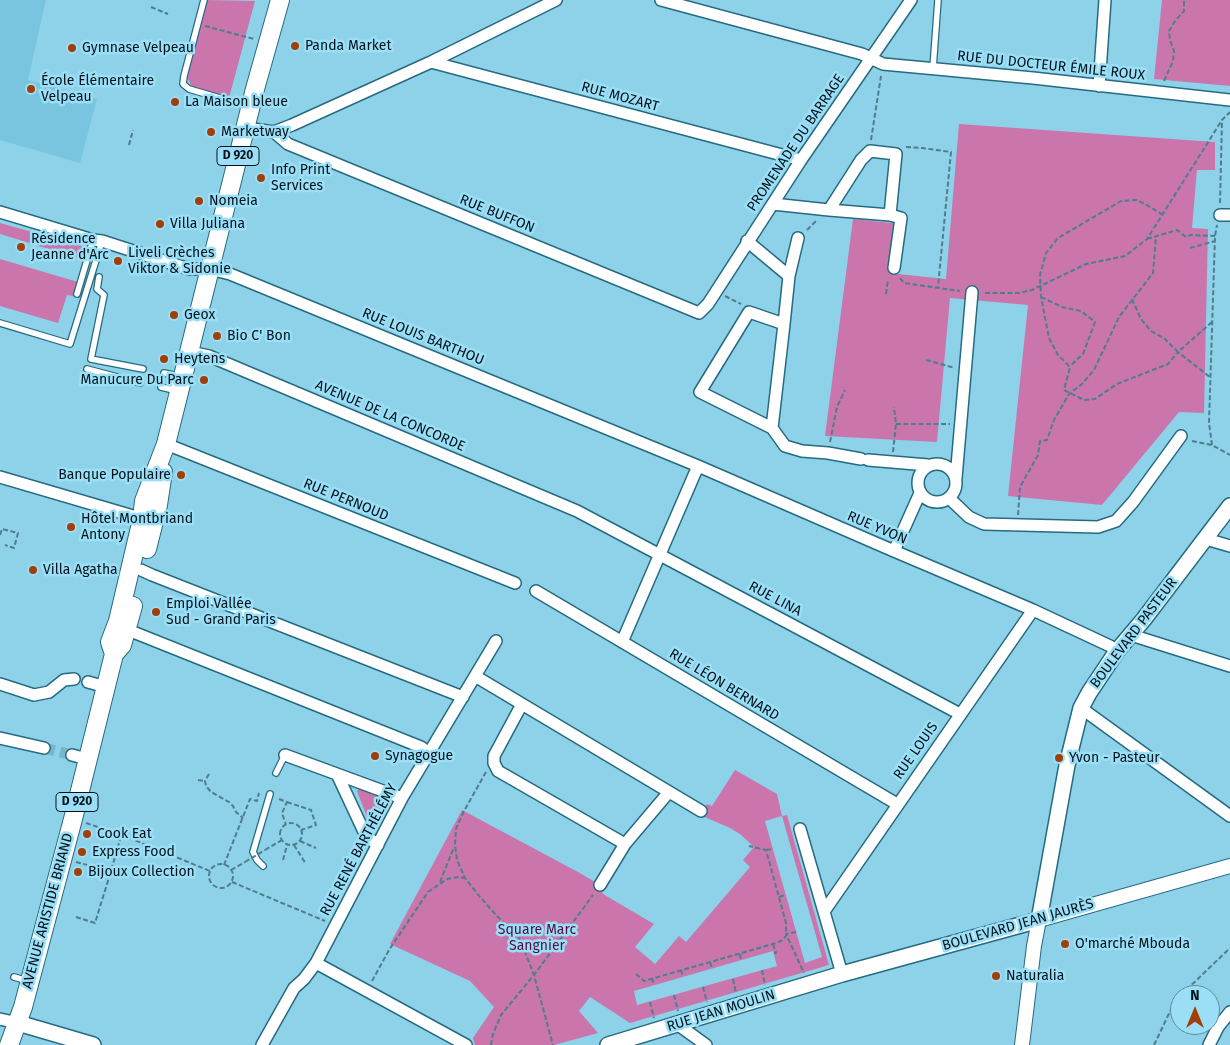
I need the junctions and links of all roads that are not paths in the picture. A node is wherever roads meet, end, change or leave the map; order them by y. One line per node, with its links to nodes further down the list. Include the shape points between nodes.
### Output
1 (204, 0): 13 (lane, via 184,76 185,87)
2 (280, 0): 13 (main road, AVENUE ARISTIDE BRIAND / D 920)
3 (556, 0): 9 (street)
4 (661, 0): 8 (street, RUE DU DOCTEUR ÉMILE ROUX)
5 (910, 0): 8 (street, PROMENADE DU BARRAGE)
6 (938, 0): 10 (lane)
7 (1105, 0): 11 (street)
8 (870, 58): 10 (street, RUE DU DOCTEUR ÉMILE ROUX, via 883,64); 16 (street, PROMENADE DU BARRAGE)
9 (431, 62): 15 (street); 16 (street, RUE MOZART)
10 (933, 68): 11 (street, RUE DU DOCTEUR ÉMILE ROUX)
11 (1099, 86): 12 (street, RUE DU DOCTEUR ÉMILE ROUX)
12 (1230, 100)
13 (251, 108): 14 (main road, AVENUE ARISTIDE BRIAND / D 920)
14 (246, 128): 15 (street); 25 (main road, AVENUE ARISTIDE BRIAND / D 920)
15 (274, 132): 30 (street, RUE BUFFON, via 288,144 691,310 699,313)
16 (801, 160): 17 (street, PROMENADE DU BARRAGE)
17 (773, 204): 18 (street); 23 (street, PROMENADE DU BARRAGE)
18 (829, 210): 20 (street); 20 (street, via 870,151 896,154)
19 (0, 212): 22 (street, RUE LOUIS BARTHOU)
20 (890, 215): 24 (street, via 901,218)
21 (798, 238): 26 (street)
22 (97, 240): 25 (street, RUE LOUIS BARTHOU, via 189,269); 29 (lane); 31 (lane, via 70,344)
23 (747, 242): 26 (street); 30 (street, PROMENADE DU BARRAGE)
24 (894, 268)
25 (210, 270): 33 (main road, AVENUE ARISTIDE BRIAND / D 920); 41 (street, RUE LOUIS BARTHOU, via 230,274)
26 (789, 276): 32 (street)
27 (99, 277): 35 (lane, via 97,289 104,295 91,359)
28 (972, 292): 47 (street)
29 (77, 294)
30 (708, 304)
31 (0, 323)
32 (784, 324): 40 (street); 40 (street, via 748,312 700,392)
33 (190, 352): 38 (main road, AVENUE ARISTIDE BRIAND / D 920); 51 (street, AVENUE DE LA CONCORDE, via 209,356)
34 (87, 368): 37 (lane)
35 (143, 369)
36 (164, 373): 38 (lane)
37 (140, 383)
38 (182, 384): 39 (lane); 43 (main road, AVENUE ARISTIDE BRIAND / D 920)
39 (161, 387)
40 (772, 428): 44 (street, via 784,446 802,451)
41 (624, 435): 45 (street, RUE YVON)
42 (1181, 436): 49 (street, via 1133,502 1116,520 1098,527 984,524 968,517)
43 (166, 444): 52 (main road, AVENUE ARISTIDE BRIAND / D 920, via 144,501); 58 (street, RUE PERNOUD)
44 (928, 465): 47 (street, via 945,465); 48 (street, via 919,474)
45 (698, 466): 55 (street, RUE YVON); 56 (street)
46 (0, 477): 52 (street)
47 (956, 478): 49 (street, via 955,489)
48 (920, 493): 49 (street, via 930,501); 55 (street)
49 (949, 498)
50 (1230, 506): 53 (main road, BOULEVARD PASTEUR)
51 (577, 510): 56 (street, RUE LINA)
52 (147, 525): 57 (main road, AVENUE ARISTIDE BRIAND / D 920); 61 (main road, AVENUE ARISTIDE BRIAND / D 920)
53 (1206, 539): 54 (street); 62 (main road, BOULEVARD PASTEUR)
54 (1230, 546)
55 (894, 552): 60 (street, RUE YVON)
56 (660, 555): 64 (street); 75 (street, RUE LINA)
57 (142, 570): 61 (main road, AVENUE ARISTIDE BRIAND / D 920); 72 (street)
58 (515, 583)
59 (536, 591): 64 (street, RUE LÉON BERNARD)
60 (1033, 610): 65 (street, RUE YVON); 75 (street, RUE LOUIS)
61 (123, 625): 71 (main road, AVENUE ARISTIDE BRIAND / D 920, via 110,642 114,654); 78 (street)
62 (1131, 635): 65 (main road, BOULEVARD PASTEUR); 66 (street)
63 (496, 641): 67 (street, RUE RENÉ BARTHÉLÉMY)
64 (622, 642): 85 (street, RUE LÉON BERNARD)
65 (1117, 651): 74 (main road, BOULEVARD PASTEUR)
66 (1230, 666)
67 (475, 676): 72 (street, RUE RENÉ BARTHÉLÉMY); 73 (street)
68 (74, 679): 70 (street, via 64,680 48,692 34,694)
69 (88, 682): 71 (street)
70 (0, 684)
71 (106, 686): 101 (main road, AVENUE ARISTIDE BRIAND / D 920, via 80,757 73,819 62,859 21,979)
72 (462, 697): 78 (street, RUE RENÉ BARTHÉLÉMY)
73 (522, 704): 82 (street); 89 (street, via 494,756 498,771)
74 (1080, 708): 87 (street); 95 (main road, BOULEVARD PASTEUR)
75 (960, 714): 85 (street, RUE LOUIS)
76 (0, 738): 77 (street)
77 (44, 748)
78 (429, 754): 84 (street, RUE RENÉ BARTHÉLÉMY)
79 (286, 755): 80 (lane); 81 (street)
80 (276, 773)
81 (337, 774): 84 (street); 90 (street, via 366,836)
82 (669, 792): 86 (street); 89 (street)
83 (270, 794): 91 (lane, via 254,852)
84 (402, 798): 90 (street, RUE RENÉ BARTHÉLÉMY)
85 (897, 804): 94 (street, RUE LOUIS)
86 (701, 811)
87 (1230, 816)
88 (800, 829): 94 (street)
89 (625, 844): 93 (street)
90 (378, 845): 96 (street, RUE RENÉ BARTHÉLÉMY)
91 (263, 866)
92 (1230, 866): 95 (street, BOULEVARD JEAN JAURÈS)
93 (600, 885)
94 (825, 910): 97 (street)
95 (1039, 920): 97 (main road, BOULEVARD JEAN JAURÈS); 103 (street)
96 (316, 963): 107 (street, RUE RENÉ BARTHÉLÉMY, via 294,988); 108 (street)
97 (842, 974): 98 (main road, BOULEVARD JEAN JAURÈS)
98 (807, 985): 102 (main road, RUE JEAN MOULIN)
99 (1230, 1012): 111 (street)
100 (0, 1019): 101 (street)
101 (18, 1022): 104 (main road, D 920); 105 (main road, D 920); 106 (main road)
102 (677, 1024): 109 (main road, RUE JEAN MOULIN); 110 (street)
103 (1021, 1042)
104 (9, 1045)
105 (18, 1045)
106 (93, 1045)
107 (262, 1045)
108 (466, 1045)
109 (608, 1045)
110 (706, 1045)
111 (1209, 1045)

